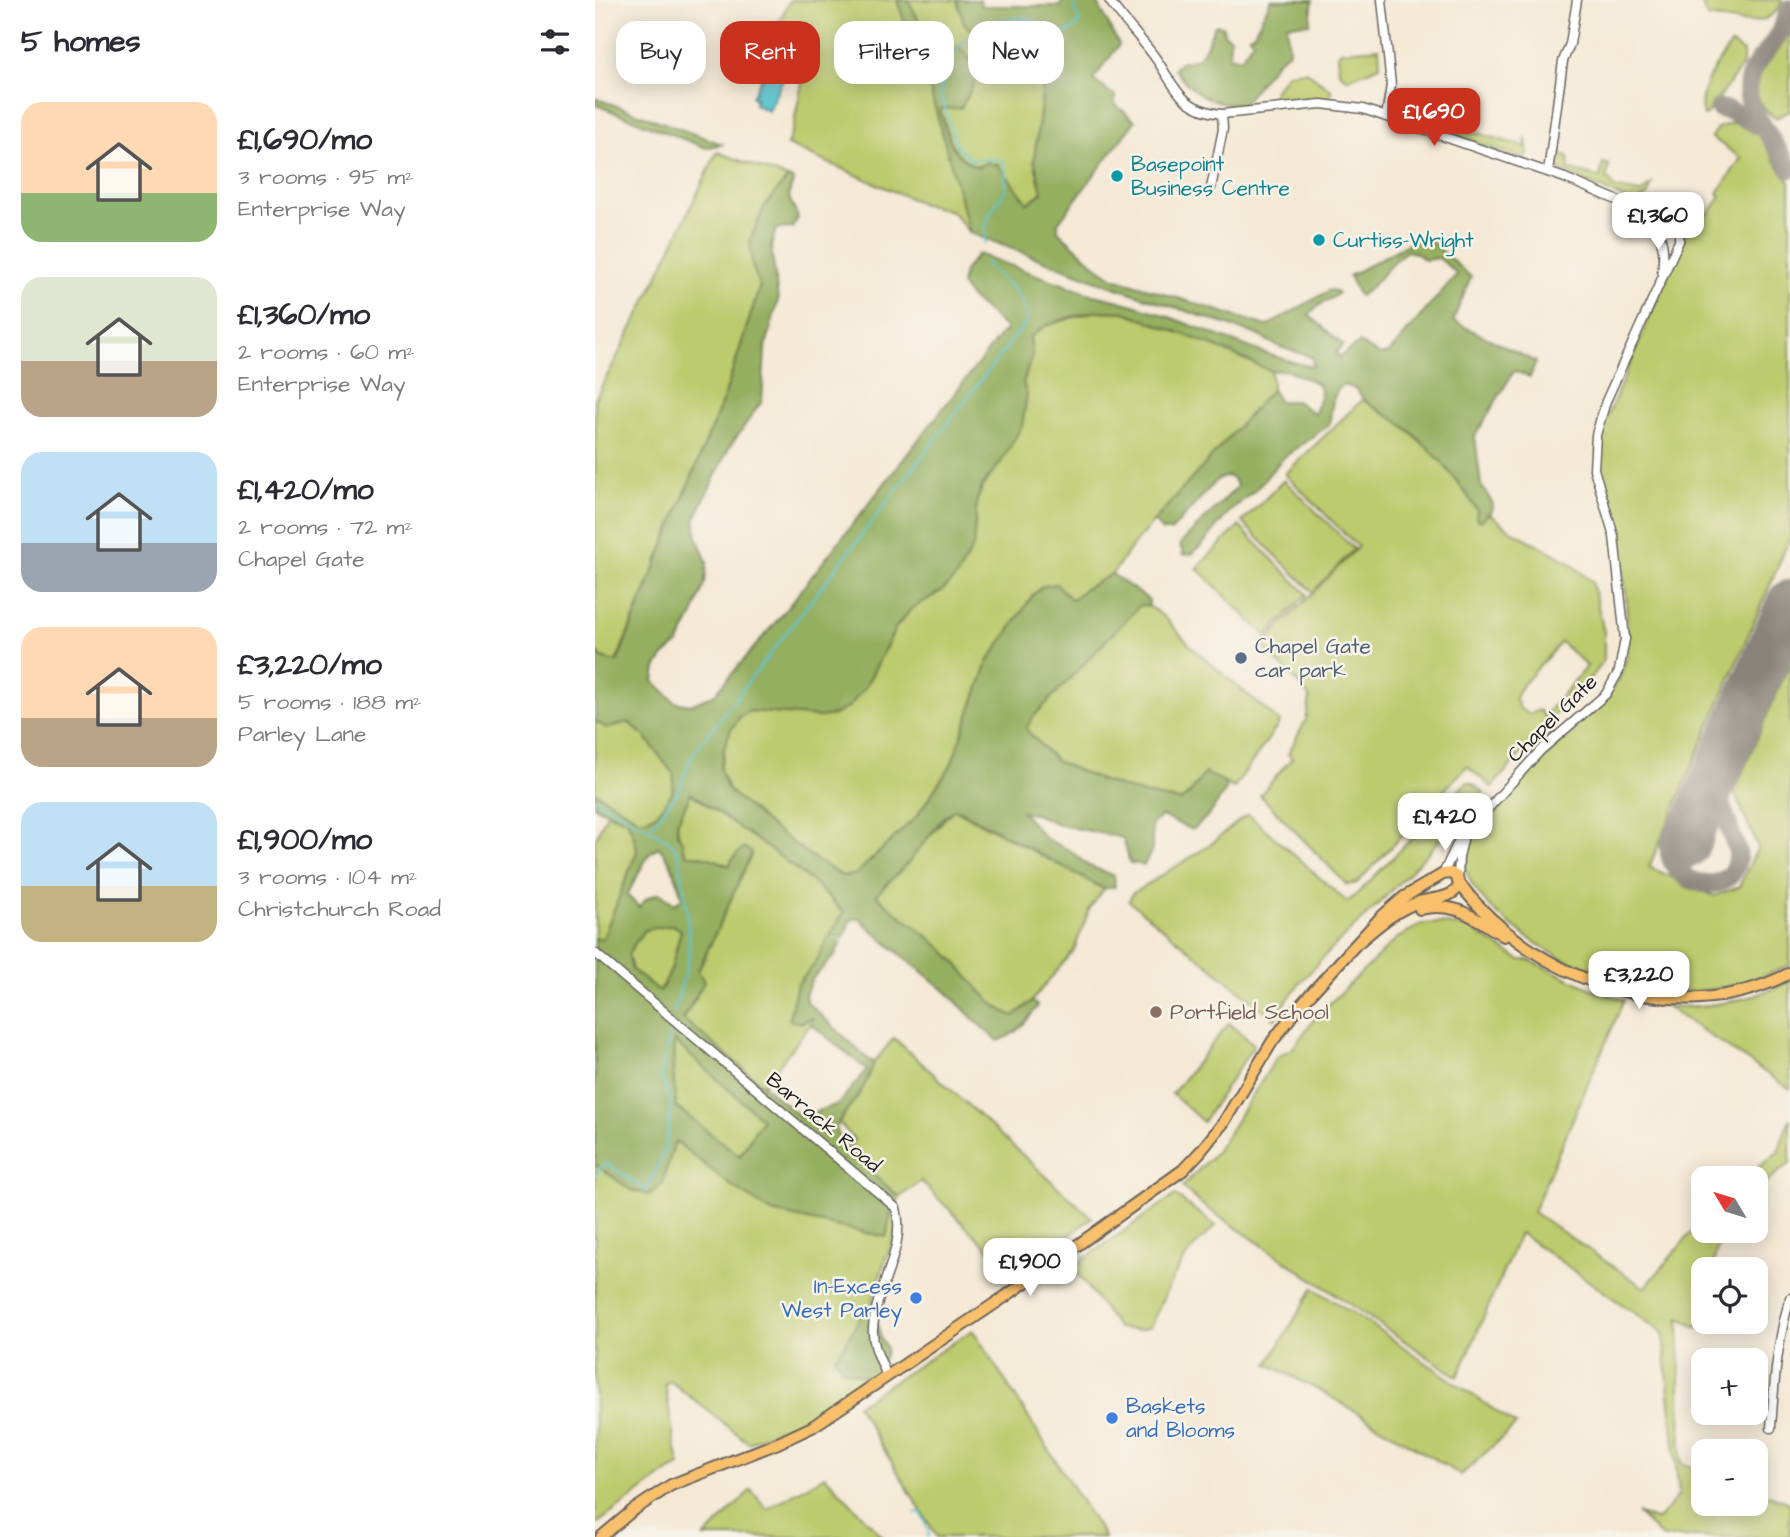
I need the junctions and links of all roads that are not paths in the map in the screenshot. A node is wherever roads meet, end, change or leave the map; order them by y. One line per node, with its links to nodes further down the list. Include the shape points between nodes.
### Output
1 (1109, 0): 4 (street, via 1153,54 1174,89 1205,113)
2 (1382, 0): 5 (street, via 1391,85)
3 (1577, 0): 6 (street, via 1563,61)
4 (1222, 114): 5 (street, via 1321,104); 7 (street)
5 (1386, 117): 6 (street)
6 (1548, 172): 8 (street)
7 (1211, 188)
8 (1642, 211): 9 (street); 10 (street)
9 (1667, 218): 10 (street, via 1660,224); 11 (street, via 1678,222)
10 (1660, 233): 11 (street, via 1669,240); 12 (street)
11 (1680, 233): 12 (street, Chapel Gate)
12 (1661, 279): 13 (street, Chapel Gate, via 1595,435 1594,469 1614,536 1625,639 1622,660 1613,682 1594,706 1540,751)
13 (1466, 834): 14 (street, Chapel Gate, via 1454,847); 15 (street, Chapel Gate, via 1459,856)
14 (1441, 876): 15 (main road, via 1451,873); 16 (main road, via 1438,889); 18 (main road, via 1390,907)
15 (1459, 881): 16 (main road, via 1456,892); 17 (main road)
16 (1448, 896): 17 (main road); 18 (main road, via 1397,911)
17 (1503, 930): 19 (main road)
18 (1359, 942): 21 (main road)
19 (1519, 943): 21 (main road, via 1455,907 1433,906 1394,918); 22 (main road, via 1592,981 1660,999 1720,997)
20 (595, 953): 24 (street, Barrack Road, via 896,1208 899,1234 873,1330)
21 (1348, 953): 24 (main road, via 1297,1009 1224,1122 1183,1170)
22 (1790, 973)
23 (1790, 1298): 25 (street, via 1774,1376)
24 (887, 1376): 26 (main road, via 812,1427 671,1485)
25 (1771, 1428)
26 (601, 1537)

